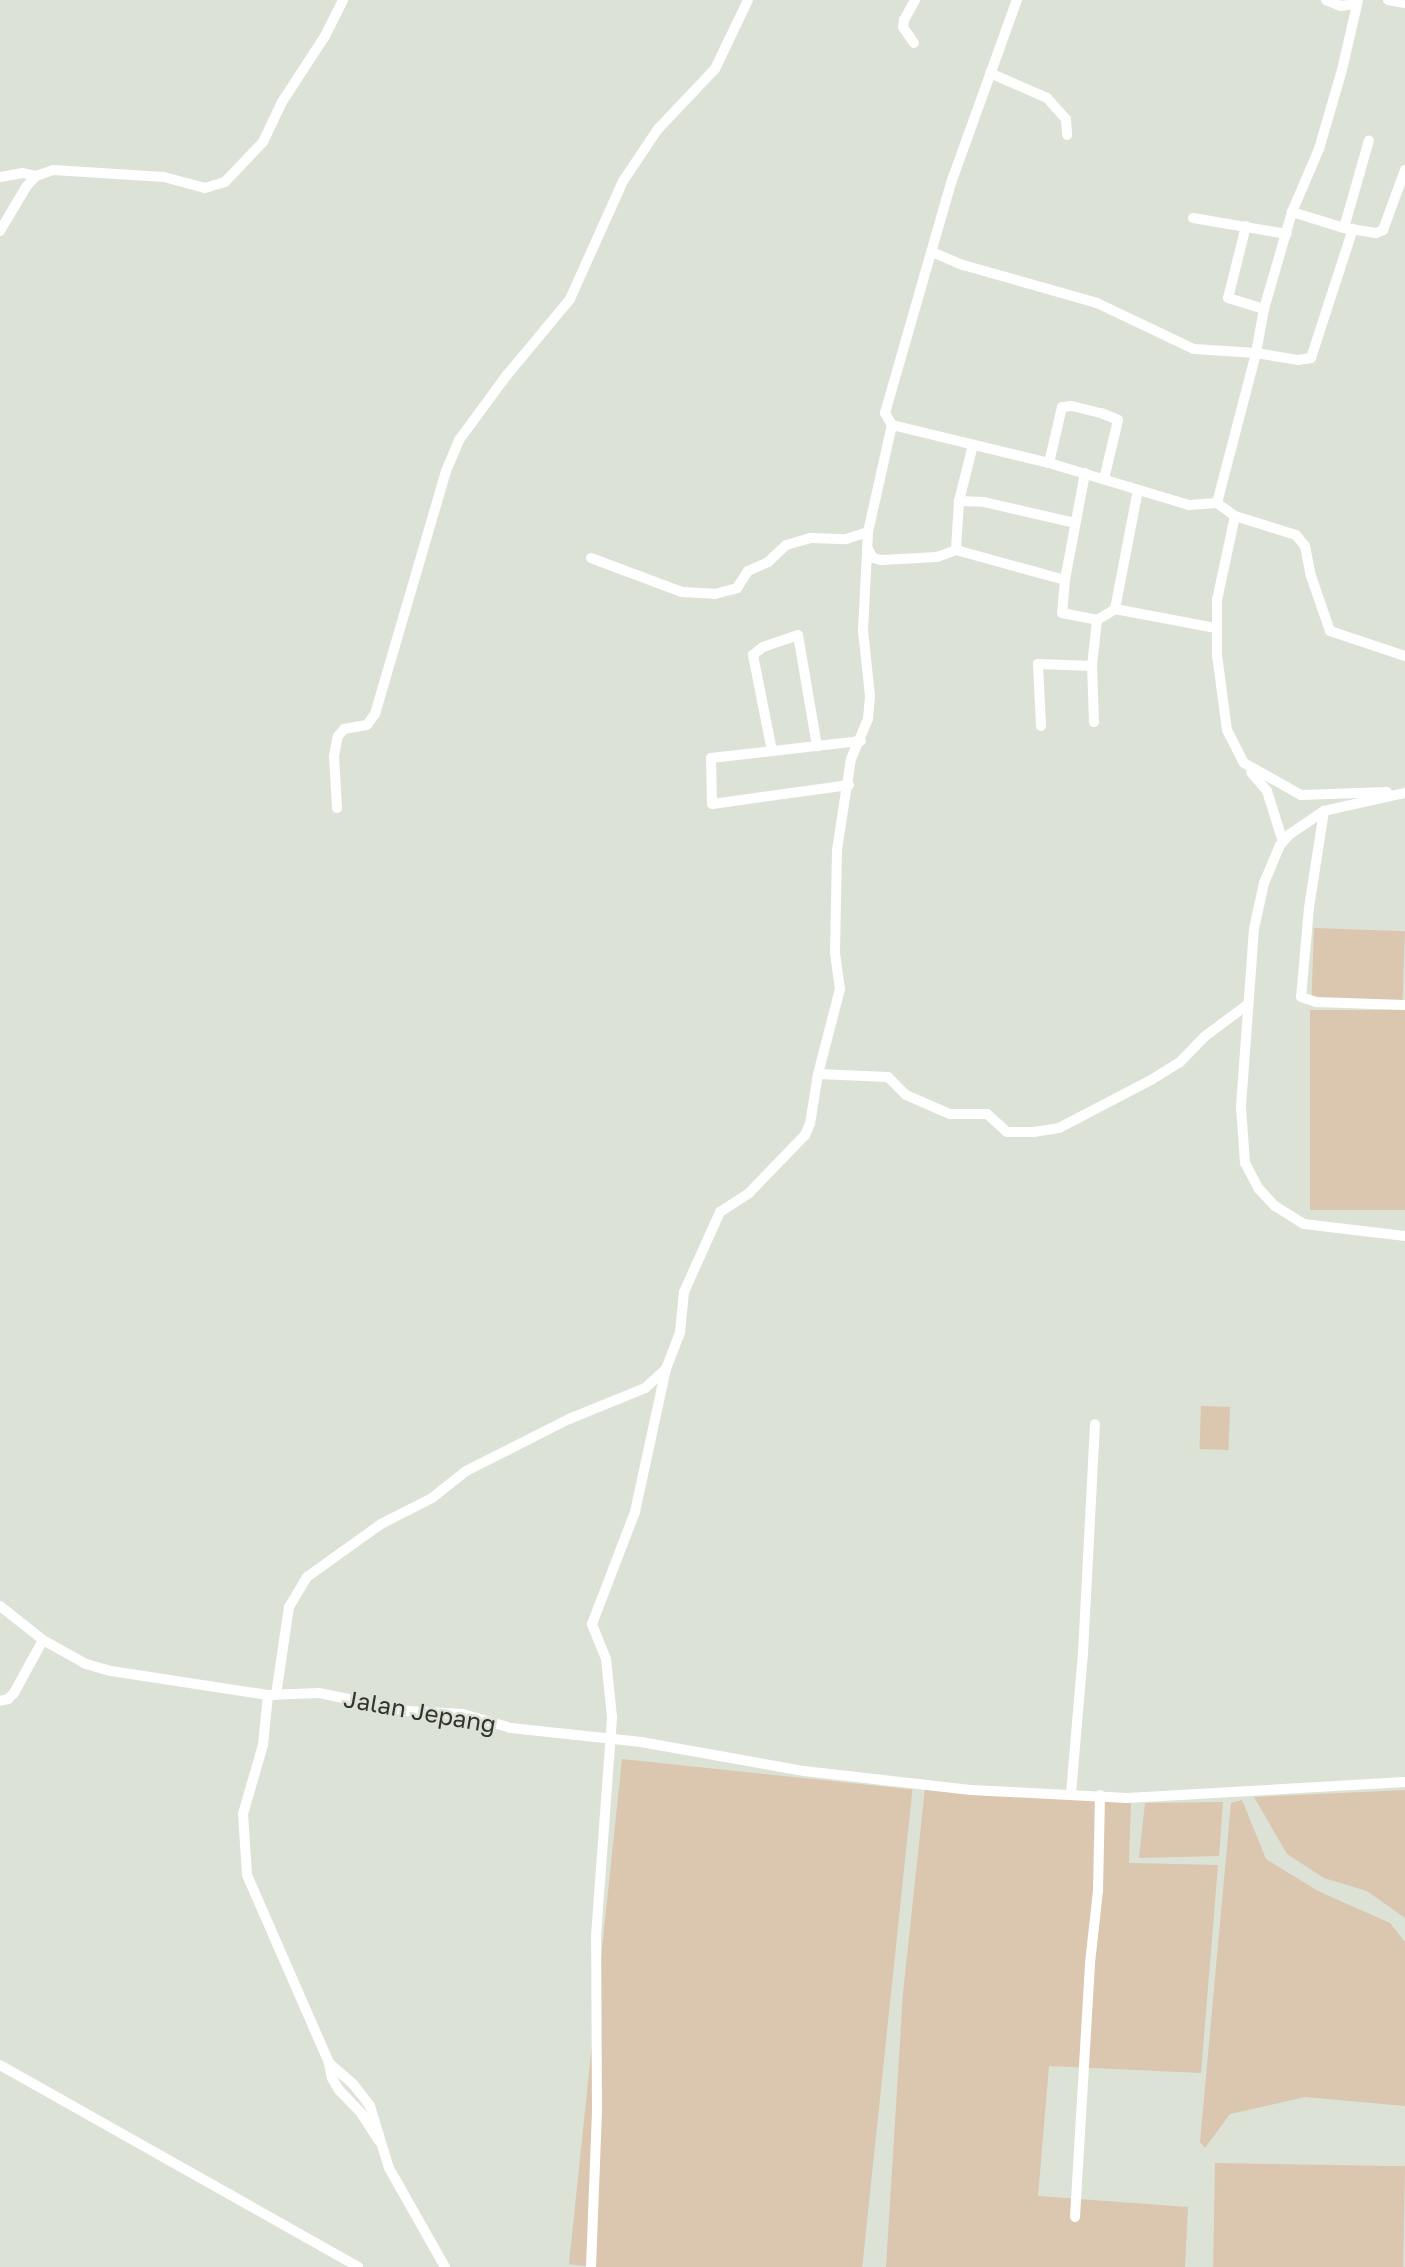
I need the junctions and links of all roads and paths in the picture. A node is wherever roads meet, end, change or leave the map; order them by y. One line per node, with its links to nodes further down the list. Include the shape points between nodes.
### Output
1 (344, 0): 14 (street, via 263,142 225,182 205,188 164,177 53,170)
2 (748, 0): 53 (street, via 715,69 658,128 623,181 570,299 459,440 375,714 367,725 344,729 338,736 334,757)
3 (915, 0): 9 (street, via 903,27)
4 (1017, 0): 10 (street)
5 (1326, 0): 7 (street, via 1341,6)
6 (1388, 0): 8 (street)
7 (1357, 2): 16 (street, via 1319,149)
8 (1405, 3)
9 (914, 43)
10 (990, 73): 11 (street, via 1047,98 1066,119); 22 (street)
11 (1066, 135)
12 (1369, 140): 19 (street)
13 (1405, 170): 19 (street, via 1383,230)
14 (36, 176): 15 (street); 20 (street)
15 (0, 177)
16 (1292, 212): 19 (street); 21 (street)
17 (1193, 218): 18 (street)
18 (1247, 226): 21 (street); 23 (street, via 1227,298)
19 (1349, 229): 24 (street, via 1311,358)
20 (0, 231)
21 (1287, 234): 23 (street)
22 (932, 252): 24 (street, via 1097,303 1194,349); 25 (street, via 885,413)
23 (1264, 309): 24 (street)
24 (1256, 353): 32 (street)
25 (892, 425): 26 (street); 35 (street)
26 (973, 445): 27 (street); 31 (street)
27 (1049, 463): 28 (street); 29 (street, via 1062,407 1101,412 1118,420)
28 (1085, 473): 29 (street); 34 (street)
29 (1104, 479): 30 (street)
30 (1138, 490): 32 (street, via 1189,505); 40 (street)
31 (959, 500): 34 (street); 37 (street)
32 (1217, 503): 33 (street)
33 (1235, 516): 42 (street, via 1217,600); 43 (street, via 1296,535 1305,546 1330,631)
34 (1075, 523): 39 (street)
35 (868, 531): 36 (street); 38 (street, via 846,539 811,538 786,545 768,562 748,571 737,588 715,594 682,592)
36 (868, 549): 37 (street, via 873,558 882,560 937,557); 47 (street, via 863,631 870,696)
37 (956, 550): 39 (street)
38 (591, 558)
39 (1065, 580): 41 (street, via 1062,612)
40 (1115, 609): 41 (street); 42 (street)
41 (1097, 620): 44 (street)
42 (1216, 628): 50 (street, via 1227,730)
43 (1405, 656)
44 (1092, 666): 45 (street); 46 (street, via 1038,664)
45 (1094, 722)
46 (1041, 726)
47 (861, 741): 48 (street); 51 (street, via 850,759)
48 (817, 746): 49 (street); 49 (street, via 798,635 753,655)
49 (772, 751): 51 (street, via 711,758 712,804)
50 (1244, 763): 52 (street, via 1304,796); 55 (street, via 1267,791)
51 (849, 785): 58 (street, via 837,850 835,953 840,989)
52 (1403, 793): 54 (street)
53 (337, 808)
54 (1324, 811): 55 (street); 57 (street, via 1301,997 1316,1002)
55 (1283, 842): 56 (street, via 1259,902)
56 (1247, 1005): 58 (street, via 1180,1062 1151,1080 1059,1128 1034,1132 1007,1132 987,1114 950,1114 906,1095 888,1077); 59 (street, via 1242,1149 1259,1189 1275,1206 1304,1224)
57 (1405, 1005)
58 (818, 1073): 60 (street, via 805,1135 749,1193 720,1212 684,1292 680,1332)
59 (1405, 1236)
60 (666, 1370): 64 (street, via 645,1388 466,1471 432,1498 381,1524 307,1577 289,1607); 66 (street, via 635,1512 592,1624 606,1659 612,1717)
61 (1095, 1424): 68 (street)
62 (0, 1606): 63 (street, Jalan Jepang)
63 (43, 1640): 64 (street, Jalan Jepang, via 86,1664 111,1671); 65 (street, via 13,1693)
64 (272, 1695): 66 (street, Jalan Jepang, via 319,1693 416,1713 452,1713 512,1728); 73 (street, via 243,1814 247,1875 329,2063 331,2078 380,2141 389,2168)
65 (0, 1701)
66 (609, 1737): 68 (street, Jalan Jepang, via 804,1771 971,1790); 74 (street, via 596,1936 597,2113)
67 (1405, 1782): 69 (street, Jalan Jepang)
68 (1071, 1793): 69 (street, Jalan Jepang)
69 (1100, 1796): 71 (street, via 1098,1891)
70 (0, 2065): 72 (street)
71 (1075, 2217)
72 (358, 2267)
73 (445, 2267)
74 (591, 2267)

